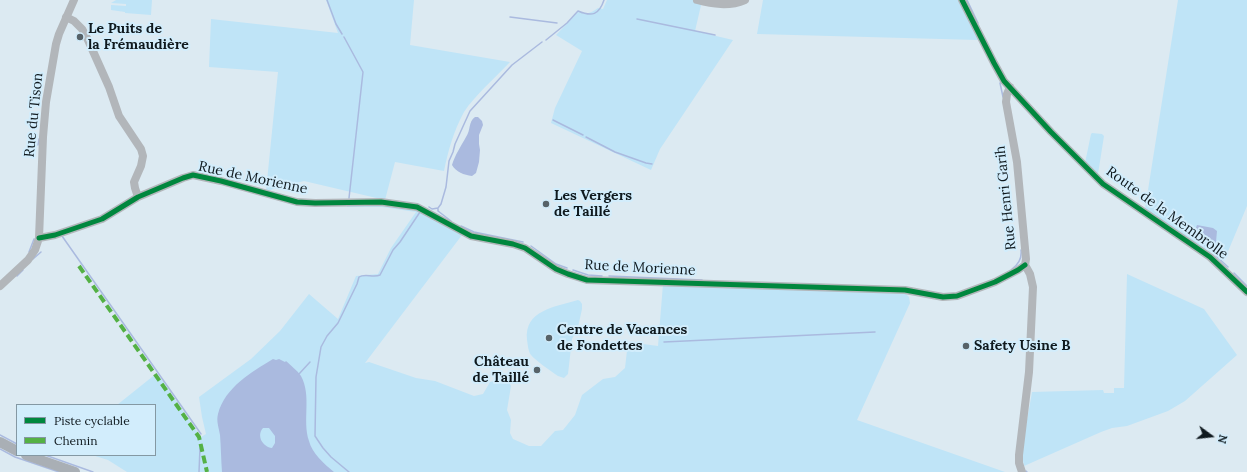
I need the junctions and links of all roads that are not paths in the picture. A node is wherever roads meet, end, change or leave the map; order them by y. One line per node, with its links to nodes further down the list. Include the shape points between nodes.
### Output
1 (74, 0): 5 (street, Rue du Tison)
2 (697, 0): 3 (street, via 734,4)
3 (745, 0)
4 (962, 0): 6 (street, Route de la Membrolle, via 994,63)
5 (66, 17): 7 (street, via 82,29 109,87 119,116 141,149 141,166 134,182); 8 (street, Rue du Tison, via 56,44 46,102)
6 (1010, 87): 9 (street, Rue Henri Garih, via 1006,102 1017,162); 11 (street, Route de la Membrolle, via 1097,178 1123,199 1210,257)
7 (138, 197): 8 (street, Rue de Morienne, via 102,219); 9 (street, Rue de Morienne, via 193,175 296,202 381,202 417,207 471,236 525,248 556,269 587,280 905,290 951,297 988,285)
8 (39, 238): 10 (street, via 28,260)
9 (1025, 265): 16 (street, Rue Henri Garih, via 1033,287 1029,372 1019,455)
10 (0, 286)
11 (1247, 292)
12 (0, 442): 13 (main road)
13 (16, 450)
14 (29, 456): 15 (main road)
15 (75, 472)
16 (1022, 472)

